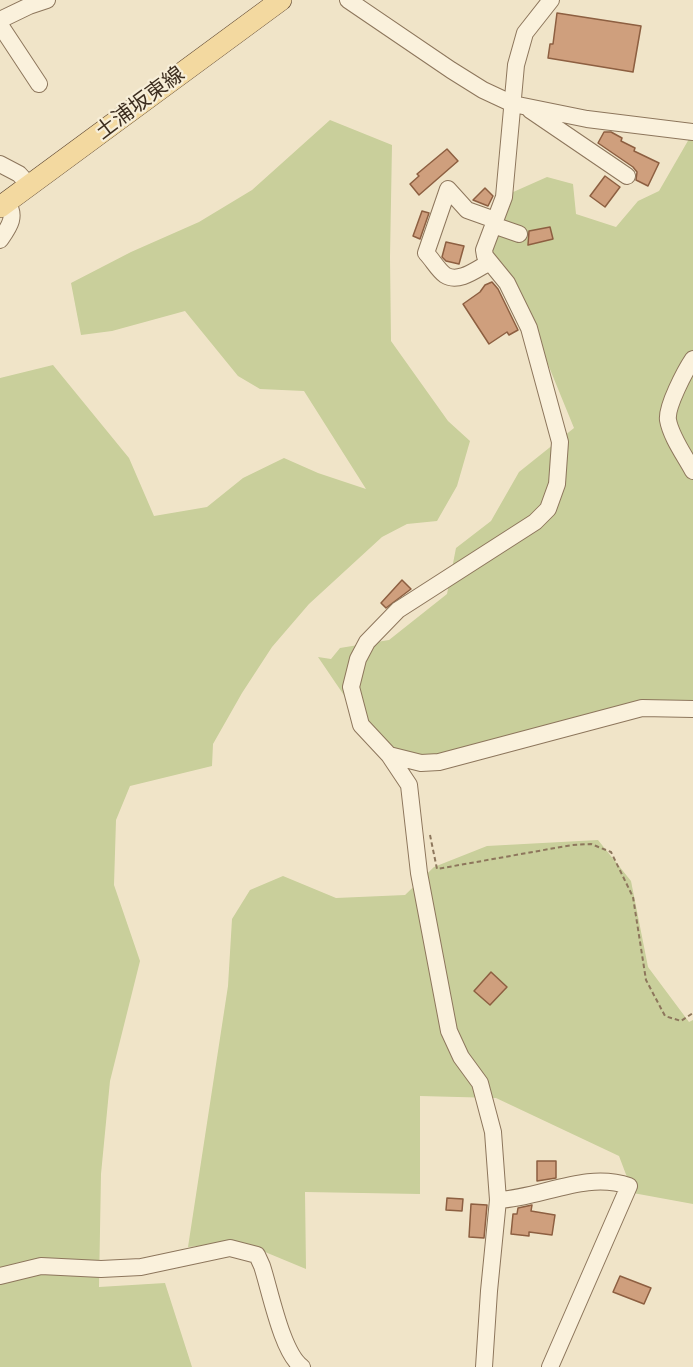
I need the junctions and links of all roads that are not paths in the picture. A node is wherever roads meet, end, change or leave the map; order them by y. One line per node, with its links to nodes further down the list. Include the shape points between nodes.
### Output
1 (47, 0): 5 (street)
2 (281, 0): 12 (main road, 土浦坂東線)
3 (348, 0): 8 (street, via 450,70)
4 (551, 0): 8 (street, via 525,33 516,65)
5 (0, 20)
6 (0, 25): 7 (street)
7 (39, 84)
8 (519, 105): 9 (street, via 587,119); 11 (street); 14 (street, via 504,196)
9 (693, 132)
10 (0, 164): 12 (street, via 19,174)
11 (627, 176)
12 (30, 186): 13 (main road, 土浦坂東線)
13 (3, 205): 16 (street, via 12,209 12,217)
14 (494, 223): 15 (street); 17 (street, via 484,250); 17 (street, via 467,210 448,189 426,253 451,277)
15 (519, 234)
16 (0, 240)
17 (490, 262): 21 (street, via 507,283 529,328 560,442 557,484 548,509 535,522 398,610 367,642 351,687 362,725)
18 (693, 359): 19 (street, via 667,417)
19 (693, 471)
20 (693, 709): 21 (street, via 642,708 439,762 421,763)
21 (389, 755): 22 (street, via 409,785 419,873 449,1031 461,1057 480,1083 493,1132)
22 (498, 1200): 25 (street); 26 (street, via 533,1196 576,1182 629,1186)
23 (0, 1276): 24 (street, via 42,1266 141,1267 230,1248 242,1250 257,1255 286,1343 295,1362)
24 (302, 1367)
25 (484, 1367)
26 (550, 1367)

